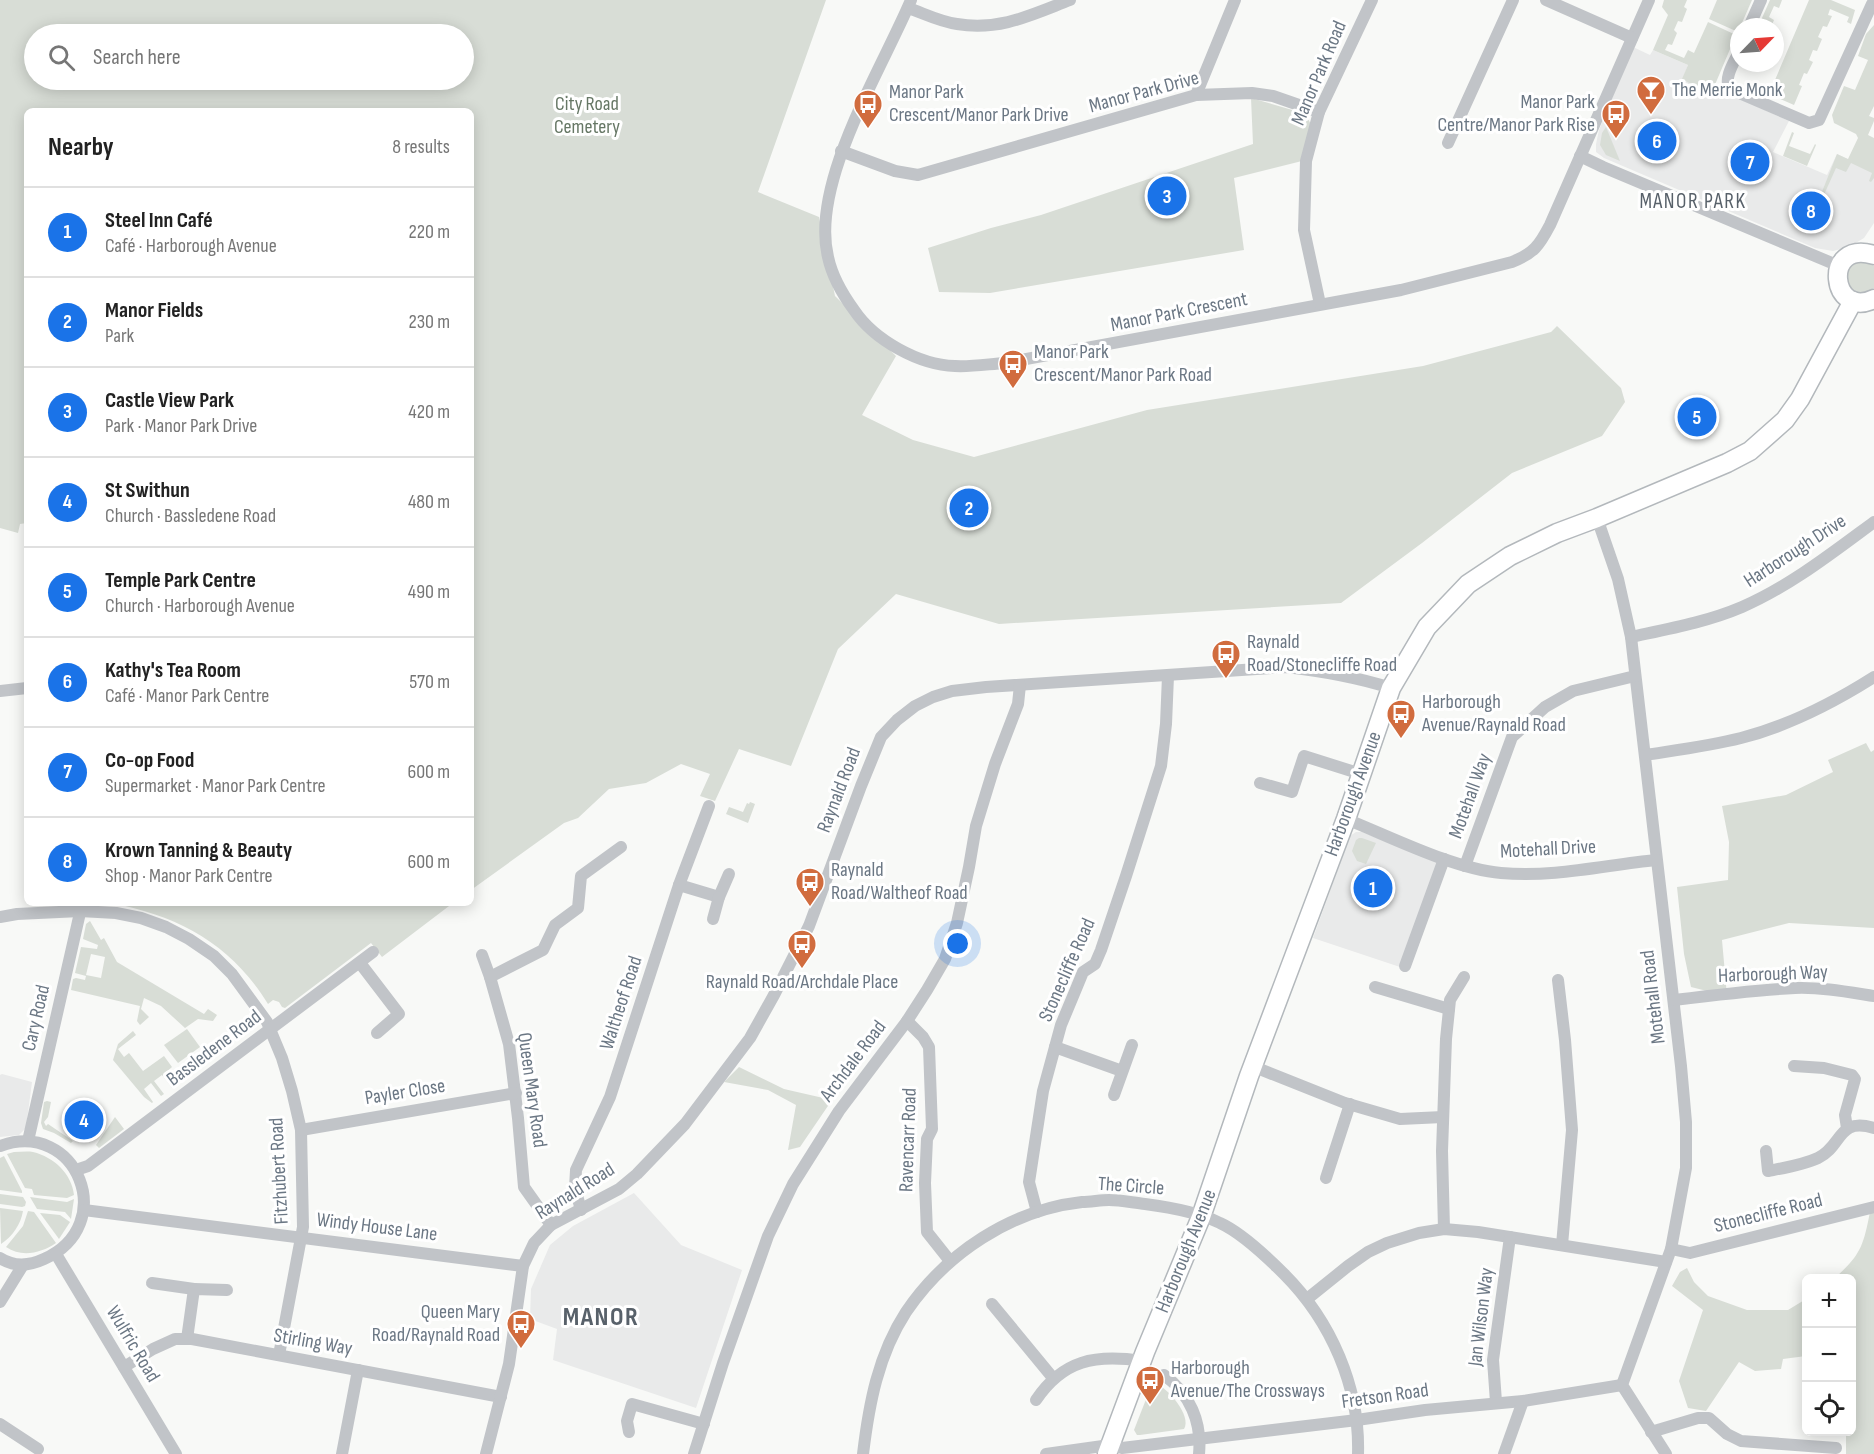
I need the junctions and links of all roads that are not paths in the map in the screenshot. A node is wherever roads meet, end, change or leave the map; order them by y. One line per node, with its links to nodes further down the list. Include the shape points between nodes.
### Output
1 (1070, 0): 9 (street, via 1019,21 987,26 956,24)
2 (1234, 0): 13 (street)
3 (1372, 0): 14 (street, Manor Park Road)
4 (1513, 0): 15 (street)
5 (1546, 0): 11 (street)
6 (1649, 0): 11 (street, Manor Park Crescent)
7 (1761, 0): 10 (street)
8 (1870, 3): 12 (street, via 1819,120 1814,123 1730,89 1727,80)
9 (910, 4): 16 (street, Manor Park Crescent)
10 (1753, 18)
11 (1632, 38): 17 (street, Manor Park Crescent)
12 (1730, 72)
13 (1196, 95): 14 (street, Manor Park Drive, via 1274,96); 16 (street, Manor Park Drive, via 918,175 895,171)
14 (1319, 112): 22 (street, Manor Park Road, via 1305,161 1304,230)
15 (1448, 143)
16 (841, 151): 22 (street, Manor Park Crescent, via 826,209 828,257 843,295 862,322 885,342 918,358 953,366 1005,363)
17 (1580, 156): 19 (street); 22 (street, Manor Park Crescent, via 1540,244 1524,257 1401,290)
18 (1874, 254): 19 (street, via 1854,253)
19 (1839, 267): 21 (street, via 1838,284)
20 (1874, 299): 21 (street)
21 (1853, 301): 23 (street, Harborough Avenue, via 1800,399 1767,438 1726,463)
22 (1320, 304)
23 (1597, 518): 25 (street, Motehall Road, via 1618,579); 31 (street, Harborough Avenue, via 1510,556 1468,584 1427,627)
24 (1874, 522): 25 (street, Harborough Drive, via 1781,587 1742,607)
25 (1631, 637): 27 (street, Motehall Road)
26 (1168, 676): 29 (street, Raynald Road); 31 (street, Raynald Road, via 1286,667 1326,671); 63 (street, Stonecliffe Road, via 1161,766 1101,950 1095,964 1083,972)
27 (1635, 676): 33 (street, Motehall Road); 41 (street, Motehall Way, via 1573,692 1545,707 1512,737)
28 (1874, 677): 33 (street, via 1780,726 1703,747)
29 (1020, 685): 59 (street, Archdale Road, via 1018,704 976,825 945,959); 81 (street, Raynald Road, via 952,691 933,697 915,706 881,737 809,926 750,1038 685,1124 637,1174)
30 (24, 688): 32 (street)
31 (1391, 688): 34 (street, Harborough Avenue)
32 (0, 691)
33 (1646, 755): 40 (street, Motehall Road)
34 (1361, 774): 35 (street, via 1304,756 1292,792); 37 (street, Harborough Avenue)
35 (1260, 783)
36 (709, 806): 43 (street, Waltheof Road)
37 (1346, 819): 39 (street, Motehall Drive); 64 (street, Harborough Avenue)
38 (621, 847): 52 (street, via 581,876 578,908 555,925 543,950)
39 (1444, 859): 41 (street, Motehall Drive); 51 (street)
40 (1656, 860): 41 (street, Motehall Drive, via 1526,874); 57 (street, Motehall Road)
41 (1465, 866)
42 (729, 874): 44 (street)
43 (679, 885): 44 (street); 81 (street, Waltheof Road, via 610,1097 576,1170 575,1188)
44 (719, 897): 47 (street)
45 (81, 907): 46 (street, Fitzhubert Road); 60 (street, Fitzhubert Road, via 141,918 189,939 232,974); 74 (street, Cary Road)
46 (0, 917)
47 (713, 919)
48 (373, 952): 50 (street, Bassledene Road)
49 (482, 955): 52 (street, Queen Mary Road)
50 (360, 963): 60 (street, Bassledene Road); 61 (street, via 399,1014)
51 (1405, 966)
52 (490, 977): 67 (street, Queen Mary Road, via 509,1044)
53 (1464, 977): 58 (street)
54 (1558, 980): 88 (street, via 1572,1130)
55 (1375, 987): 58 (street)
56 (1874, 996): 57 (street, Harborough Way, via 1797,988)
57 (1674, 1000): 89 (street, Motehall Road, via 1686,1122 1686,1168)
58 (1449, 1009): 70 (street)
59 (907, 1021): 92 (street, Ravencarr Road, via 928,1047 932,1129 927,1139 927,1232); 116 (street, Archdale Road, via 839,1111 793,1184 768,1236)
60 (271, 1030): 73 (street, Fitzhubert Road); 77 (street, Bassledene Road, via 88,1166)
61 (377, 1033)
62 (1132, 1045): 66 (street)
63 (1055, 1047): 66 (street); 82 (street, Stonecliffe Road, via 1043,1090 1029,1182)
64 (1252, 1066): 69 (street); 83 (street, Harborough Avenue)
65 (1794, 1066): 71 (street, via 1852,1075 1855,1079 1845,1115)
66 (1122, 1071): 68 (street)
67 (516, 1093): 73 (street, Payler Close); 84 (street, Queen Mary Road, via 524,1187)
68 (1114, 1095)
69 (1350, 1104): 70 (street, via 1400,1119); 78 (street)
70 (1443, 1118): 85 (street)
71 (1847, 1128): 72 (street, via 1856,1124); 76 (street, via 1821,1157 1811,1161 1768,1172)
72 (1874, 1128)
73 (301, 1130): 86 (street, Fitzhubert Road)
74 (28, 1141): 75 (street); 77 (street, via 47,1146)
75 (0, 1146)
76 (1766, 1151)
77 (76, 1170): 80 (street)
78 (1326, 1178)
79 (1874, 1207): 89 (street, Stonecliffe Road, via 1690,1253)
80 (84, 1210): 86 (street, Windy House Lane); 90 (street, via 72,1239)
81 (581, 1210): 84 (street, Raynald Road)
82 (1037, 1212): 83 (street, The Circle, via 1108,1200 1167,1207); 92 (street, The Circle, via 997,1228)
83 (1201, 1217): 99 (street, The Circle, via 1223,1224 1242,1238); 104 (street, Harborough Avenue)
84 (551, 1225): 95 (street, Raynald Road, via 534,1243)
85 (1444, 1229): 87 (street); 99 (street, via 1419,1233 1368,1252)
86 (301, 1237): 95 (street, Windy House Lane); 103 (street, Fitzhubert Road)
87 (1510, 1237): 88 (street); 113 (street, Jan Wilson Way, via 1493,1360)
88 (1562, 1245): 93 (street)
89 (1671, 1249): 93 (street, Motehall Road)
90 (56, 1254): 94 (street); 105 (street, Wulfric Road)
91 (0, 1258): 94 (street)
92 (950, 1261): 127 (street, The Circle, via 906,1313 882,1362 867,1417)
93 (1666, 1262): 109 (street, Motehall Road)
94 (23, 1265): 100 (street)
95 (523, 1266): 110 (street)
96 (152, 1283): 97 (street)
97 (194, 1289): 98 (street); 102 (street)
98 (227, 1290)
99 (1307, 1299): 114 (street, The Circle, via 1332,1340)
100 (0, 1302)
101 (992, 1304): 108 (street)
102 (187, 1339): 103 (street, Stirling Way); 105 (street, Stirling Way, via 175,1339)
103 (279, 1355): 106 (street, Stirling Way)
104 (1142, 1361): 108 (street, via 1091,1360); 122 (street, Harborough Avenue)
105 (124, 1367): 123 (street, Wulfric Road)
106 (358, 1370): 110 (street, Stirling Way); 124 (street)
107 (1164, 1375): 119 (street, via 1176,1383 1191,1404)
108 (1053, 1378): 111 (street)
109 (1622, 1385): 112 (street, Fretson Road); 118 (street)
110 (501, 1397): 125 (street)
111 (1036, 1400)
112 (1523, 1401): 113 (street, Fretson Road); 131 (street)
113 (1496, 1402): 114 (street, Fretson Road)
114 (1357, 1420): 119 (street, Fretson Road); 130 (street, The Circle)
115 (0, 1424): 121 (street)
116 (704, 1424): 117 (street, via 632,1404); 126 (street, Archdale Road)
117 (628, 1432)
118 (1651, 1432): 120 (street, via 1709,1418 1741,1442); 132 (street)
119 (1201, 1438): 122 (street, Fretson Road); 129 (street)
120 (1836, 1448)
121 (38, 1449)
122 (1111, 1451): 128 (street, Fretson Road)
123 (176, 1454)
124 (342, 1454)
125 (486, 1454)
126 (694, 1454)
127 (863, 1454)
128 (1046, 1454)
129 (1200, 1454)
130 (1358, 1454)
131 (1504, 1454)
132 (1666, 1454)

